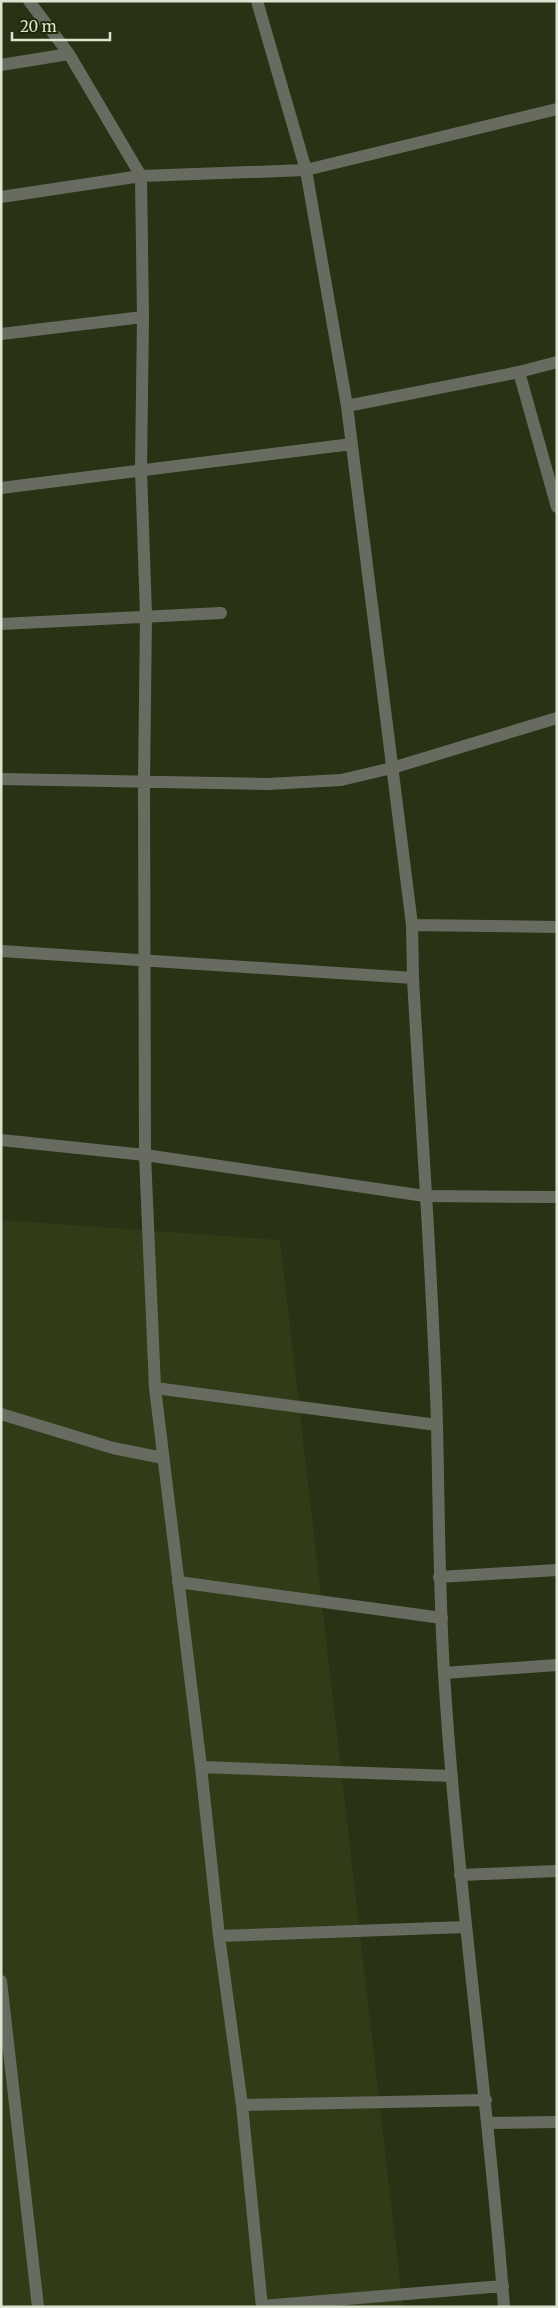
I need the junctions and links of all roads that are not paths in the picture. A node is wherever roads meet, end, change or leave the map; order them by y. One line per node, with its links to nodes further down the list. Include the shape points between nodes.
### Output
1 (29, 1): 3 (street)
2 (257, 1): 6 (street)
3 (69, 54): 4 (street); 7 (street)
4 (1, 65)
5 (557, 109): 6 (street)
6 (306, 170): 7 (street); 13 (street)
7 (141, 176): 8 (street); 9 (street)
8 (1, 196)
9 (143, 317): 10 (street); 15 (street)
10 (1, 334)
11 (557, 362): 12 (street)
12 (519, 372): 13 (street); 17 (street)
13 (347, 406): 14 (street)
14 (352, 444): 15 (street); 22 (street)
15 (140, 469): 16 (street); 19 (street)
16 (1, 488)
17 (557, 507)
18 (221, 613): 19 (street)
19 (146, 616): 20 (street); 24 (street)
20 (1, 624)
21 (557, 718): 22 (street)
22 (392, 768): 24 (street, via 341,780 299,783); 25 (street)
23 (1, 779): 24 (street)
24 (144, 783): 28 (street)
25 (412, 925): 26 (street); 29 (street)
26 (557, 927)
27 (1, 951): 28 (street)
28 (144, 960): 29 (street); 31 (street)
29 (413, 978): 32 (street)
30 (1, 1140): 31 (street)
31 (145, 1155): 32 (street); 34 (street)
32 (425, 1196): 33 (street); 36 (street)
33 (557, 1197)
34 (155, 1388): 36 (street); 37 (street)
35 (1, 1414): 37 (street, via 114,1448)
36 (437, 1424): 39 (street)
37 (163, 1458): 40 (street)
38 (557, 1570): 39 (street)
39 (439, 1577): 41 (street)
40 (178, 1582): 41 (street); 44 (street)
41 (442, 1618): 43 (street)
42 (557, 1665): 43 (street)
43 (444, 1674): 45 (street)
44 (201, 1767): 45 (street); 49 (street)
45 (452, 1776): 47 (street)
46 (557, 1871): 47 (street)
47 (460, 1874): 48 (street)
48 (465, 1927): 49 (street); 51 (street)
49 (219, 1936): 52 (street)
50 (1, 1982): 57 (street)
51 (486, 2100): 52 (street); 54 (street)
52 (242, 2105): 56 (street)
53 (557, 2122): 54 (street)
54 (487, 2123): 55 (street)
55 (503, 2286): 56 (street); 58 (street)
56 (262, 2306)
57 (38, 2307)
58 (504, 2307)

